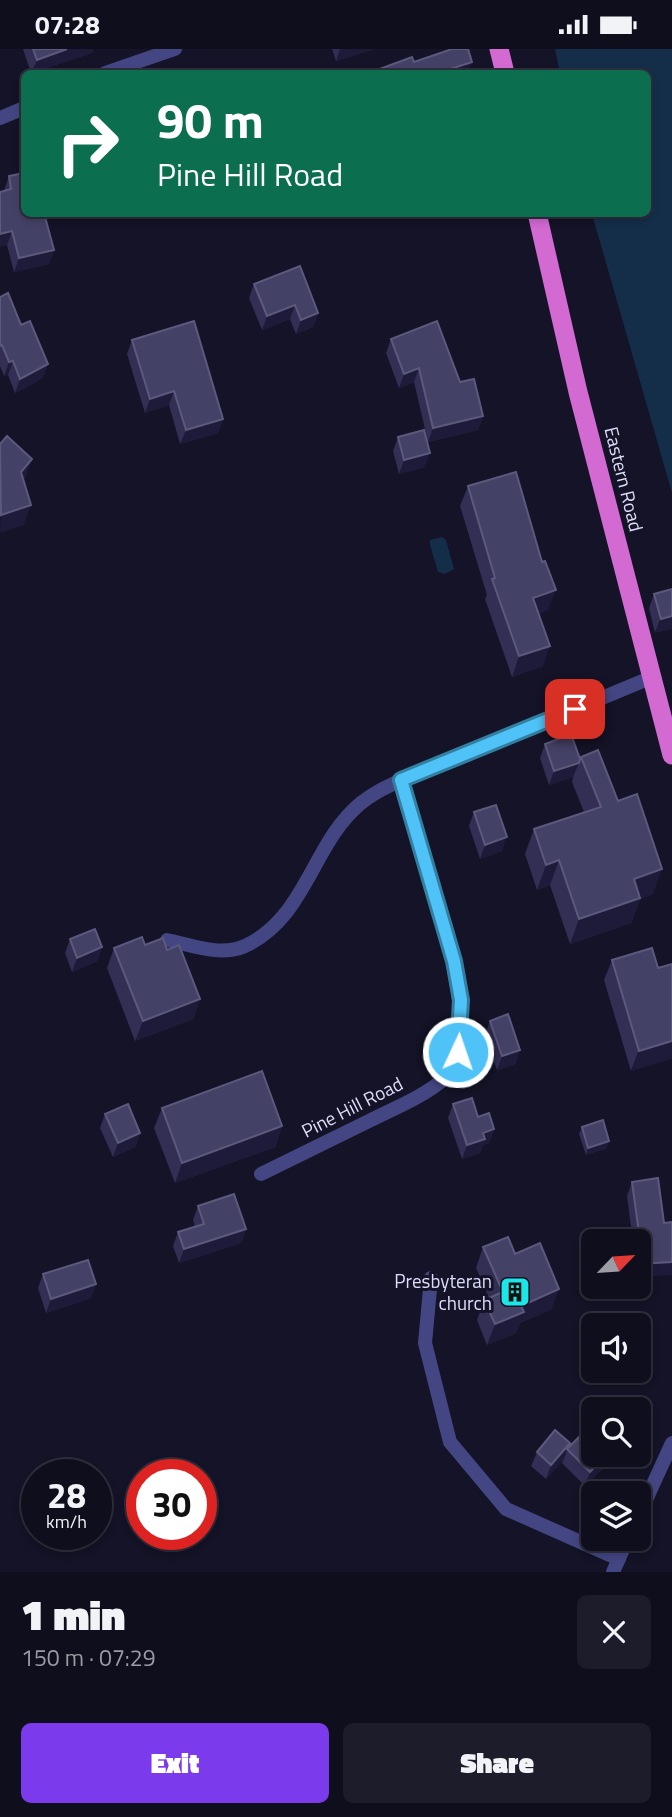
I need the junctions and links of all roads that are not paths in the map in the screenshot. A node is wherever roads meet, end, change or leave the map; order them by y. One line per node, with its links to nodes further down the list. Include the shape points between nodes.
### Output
1 (175, 49): 3 (street)
2 (499, 49): 4 (highway)
3 (114, 70)
4 (504, 70)
5 (21, 109): 6 (street)
6 (0, 118)
7 (538, 217): 8 (highway, Eastern Road)
8 (650, 678): 9 (highway, Eastern Road); 10 (street)
9 (672, 755)
10 (401, 780): 11 (street, via 361,803 331,836 303,892 271,930 244,946 219,951); 12 (street, Pine Hill Road, via 454,961 461,1000 458,1052 446,1077 399,1106)
11 (167, 940)
12 (261, 1174)
13 (431, 1278): 16 (street, via 425,1343 450,1443 506,1509)
14 (672, 1443): 15 (street)
15 (651, 1489)
16 (616, 1566)

